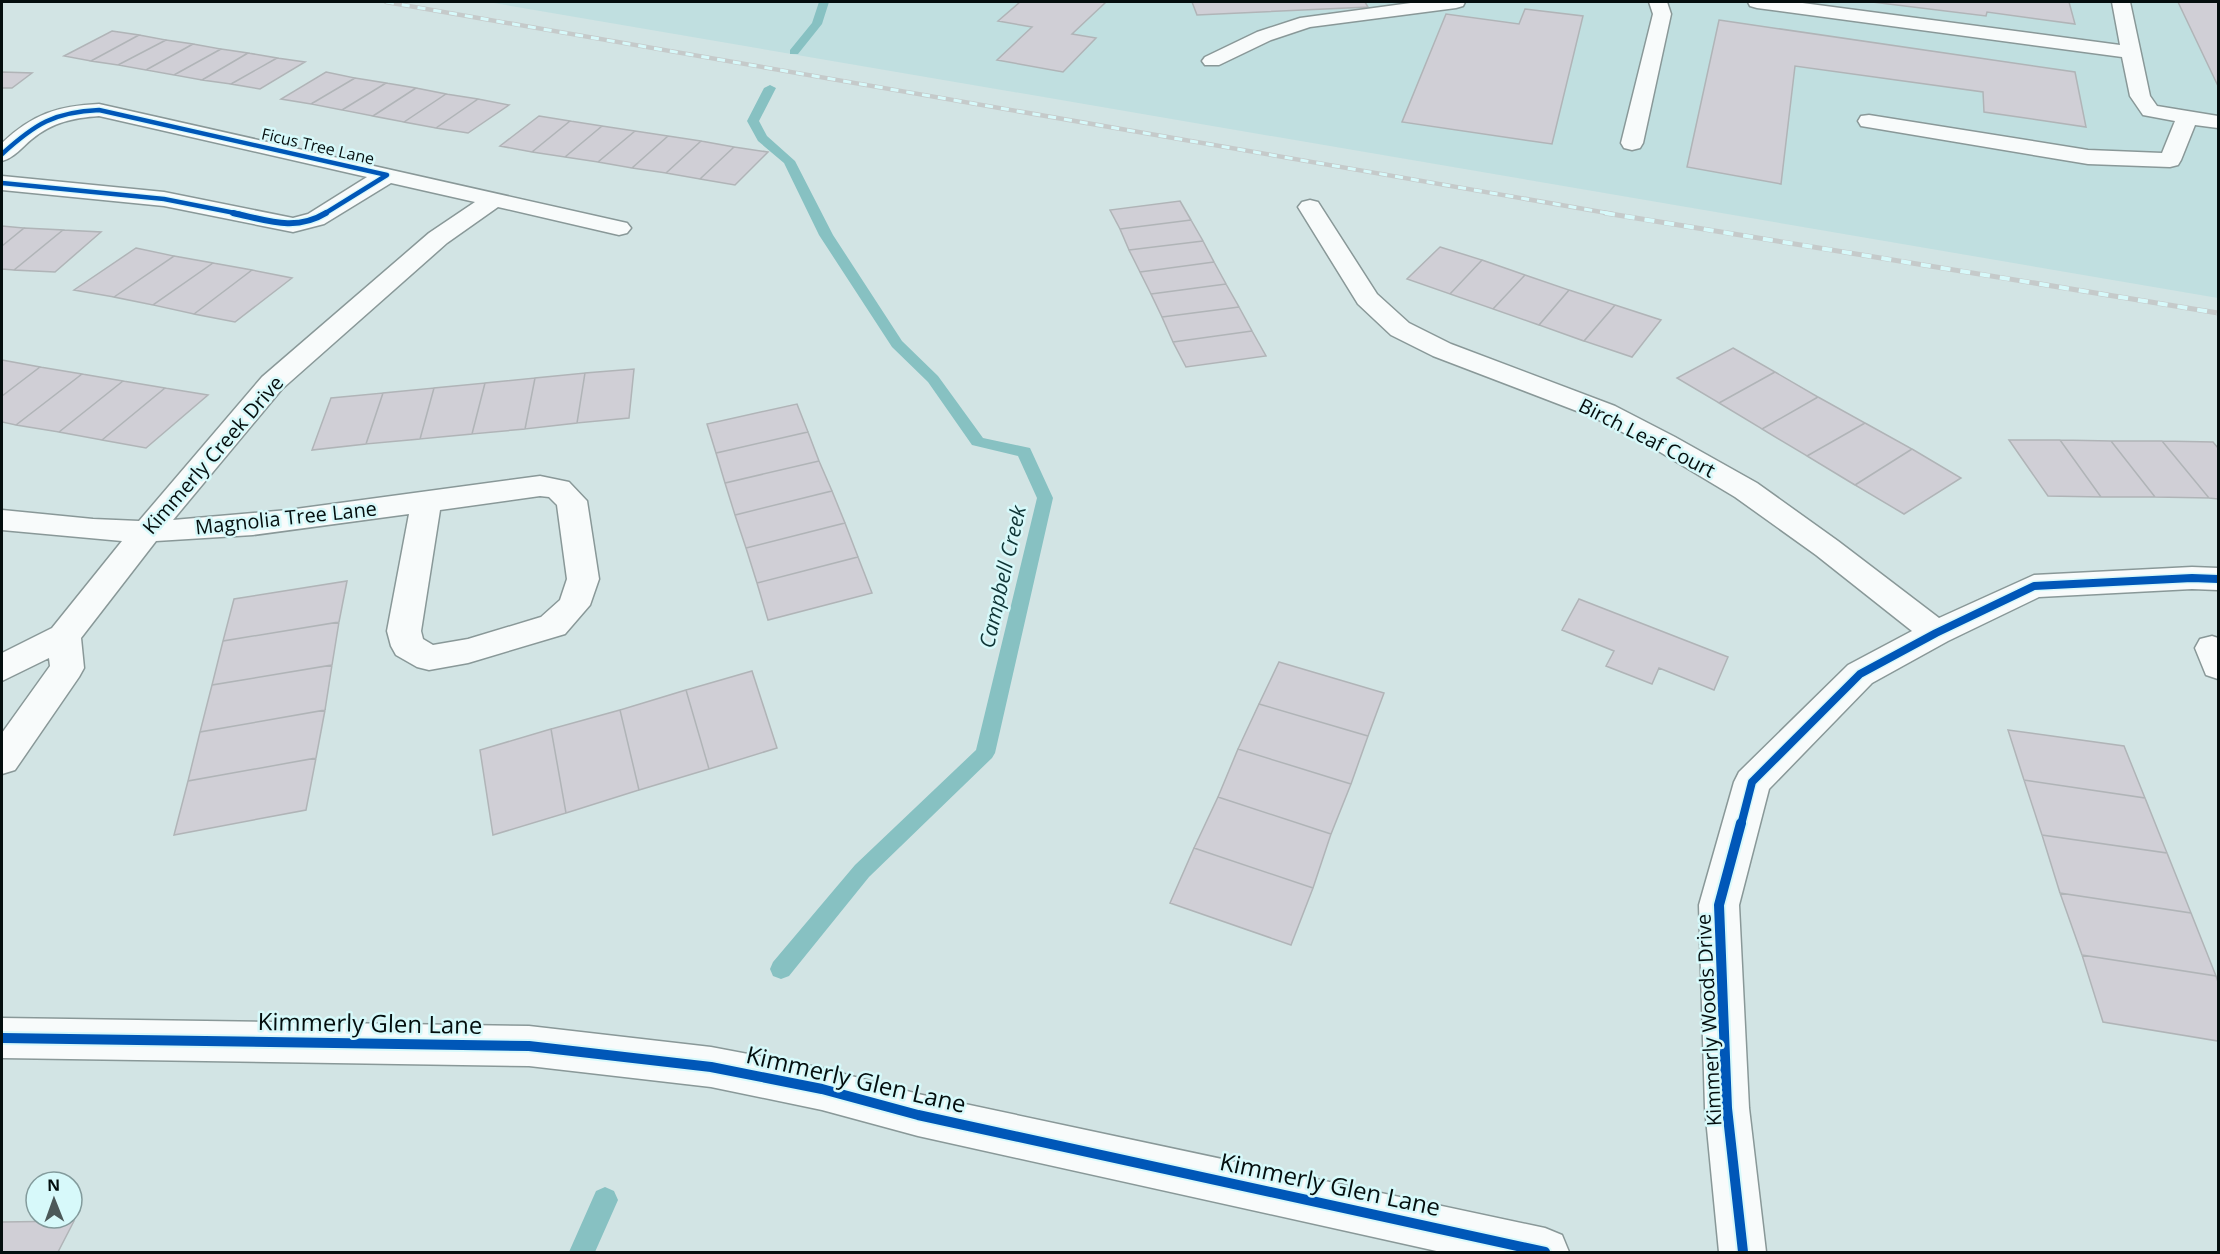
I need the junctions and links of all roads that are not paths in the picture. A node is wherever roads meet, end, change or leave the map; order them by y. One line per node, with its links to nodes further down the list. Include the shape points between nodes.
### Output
1 (1456, 2): 6 (street, via 1307,22 1264,36)
2 (1658, 2): 10 (street, via 1662,14)
3 (1757, 2): 5 (street)
4 (2121, 2): 5 (street)
5 (2131, 52): 7 (street, via 2140,96 2150,111)
6 (1212, 61)
7 (2188, 117): 8 (street, via 2170,160 2088,157); 9 (street)
8 (1869, 121)
9 (2218, 122)
10 (1632, 142)
11 (2, 154): 12 (street, Ficus Tree Lane, via 47,117 99,110)
12 (387, 175): 13 (street, Ficus Tree Lane, via 316,219 293,225 164,199); 14 (street, Ficus Tree Lane)
13 (2, 183)
14 (492, 201): 16 (street, Ficus Tree Lane); 19 (street, Kimmerly Creek Drive, via 438,238 272,382)
15 (1310, 207): 21 (street, Birch Leaf Court, via 1367,299 1401,329 1442,350 1605,412 1665,443 1755,496)
16 (619, 228)
17 (426, 502): 17 (street, Magnolia Tree Lane, via 530,487 558,489 572,501 583,579 574,605 553,626 468,651 429,658 408,646 404,631); 19 (street, Magnolia Tree Lane, via 215,527)
18 (2, 520): 19 (street, Magnolia Tree Lane)
19 (147, 531): 22 (street, Kimmerly Creek Drive)
20 (2218, 579): 21 (street, Kimmerly Woods Drive, via 2034,586)
21 (1936, 633): 27 (street, Kimmerly Woods Drive, via 1860,674 1752,782 1719,905 1727,1107)
22 (64, 636): 23 (street, Kimmerly Creek Drive); 24 (street, via 67,668)
23 (2, 668)
24 (2, 760)
25 (2, 1038): 26 (street, Kimmerly Glen Lane, via 529,1046 711,1067)
26 (1545, 1252)
27 (1743, 1252)

